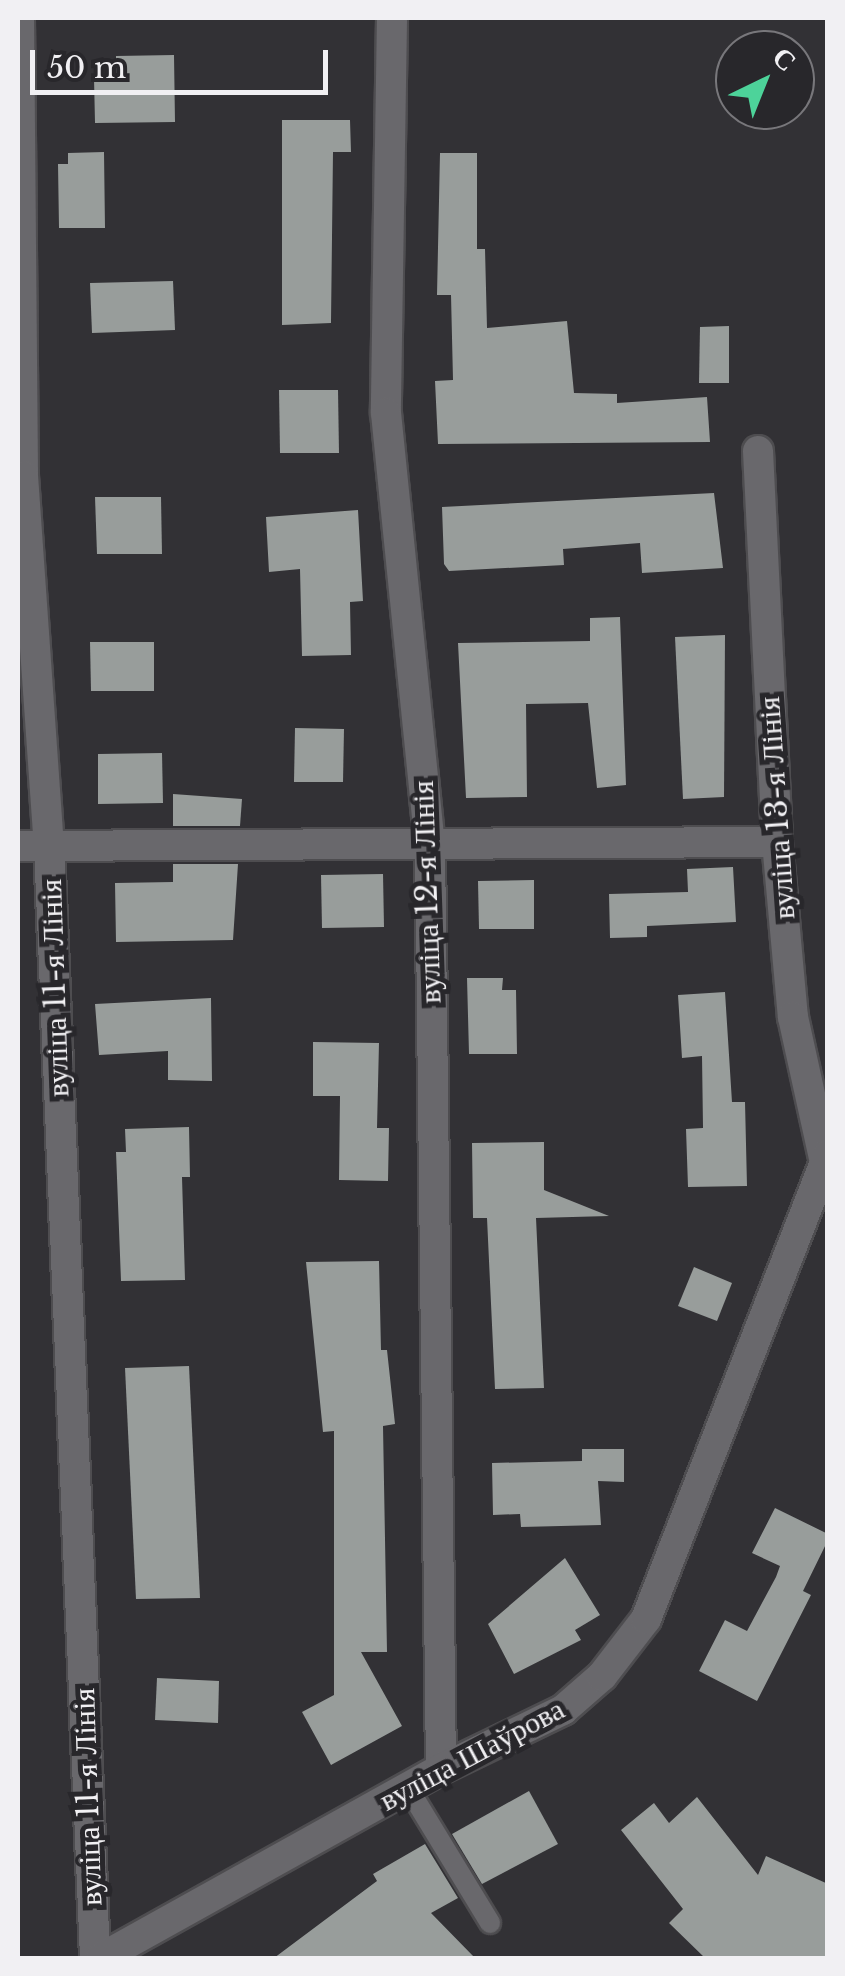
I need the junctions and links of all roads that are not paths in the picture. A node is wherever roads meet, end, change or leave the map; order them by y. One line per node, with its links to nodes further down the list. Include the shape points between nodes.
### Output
1 (20, 18): 7 (street, вуліца 11-я Лінія, via 23,476)
2 (392, 18): 5 (street, вуліца 12-я Лінія, via 386,413)
3 (758, 450): 4 (street, вуліца 13-я Лінія)
4 (777, 842): 5 (street); 8 (street, вуліца 13-я Лінія, via 794,1017)
5 (430, 844): 7 (street); 9 (street, вуліца 12-я Лінія)
6 (18, 846): 7 (street)
7 (50, 846): 12 (street, вуліца 11-я Лінія)
8 (826, 1158): 9 (street, вуліца Шаўрова, via 646,1619 602,1676 563,1710)
9 (441, 1769): 10 (street, вуліца Шаўрова)
10 (408, 1788): 11 (lane); 12 (street, вуліца Шаўрова)
11 (490, 1922)
12 (98, 1958)

